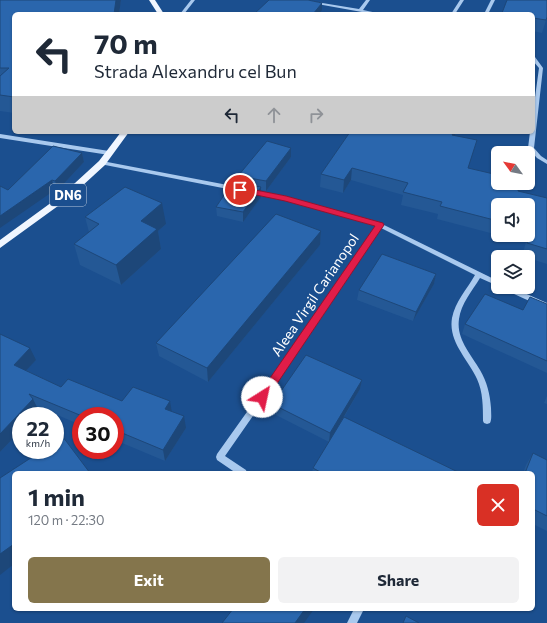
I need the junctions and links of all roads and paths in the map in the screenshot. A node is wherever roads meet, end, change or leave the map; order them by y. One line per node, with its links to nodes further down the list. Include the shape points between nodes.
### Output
1 (152, 0): 8 (main road)
2 (193, 0): 9 (street)
3 (297, 0): 7 (street)
4 (368, 0): 7 (street)
5 (462, 0): 11 (street)
6 (493, 0): 12 (street)
7 (361, 10): 10 (street)
8 (160, 12)
9 (184, 12)
10 (370, 12)
11 (454, 12)
12 (487, 12)
13 (535, 60): 14 (street)
14 (544, 69): 15 (street)
15 (535, 124)
16 (123, 134): 19 (main road, DN6)
17 (533, 134): 20 (street, via 531,148)
18 (0, 136): 19 (street)
19 (109, 153): 21 (main road, DN6)
20 (547, 162)
21 (102, 163): 22 (street, via 286,198); 23 (main road, DN6, via 66,196)
22 (380, 225): 24 (street); 29 (street, Aleea Virgil Carianopol, via 220,457)
23 (0, 245)
24 (478, 275): 25 (street); 28 (street, via 460,306 455,324 461,348 480,378 486,394)
25 (491, 281)
26 (520, 294): 27 (street)
27 (547, 306)
28 (488, 421)
29 (240, 471)
30 (358, 611): 31 (street)
31 (352, 623)

